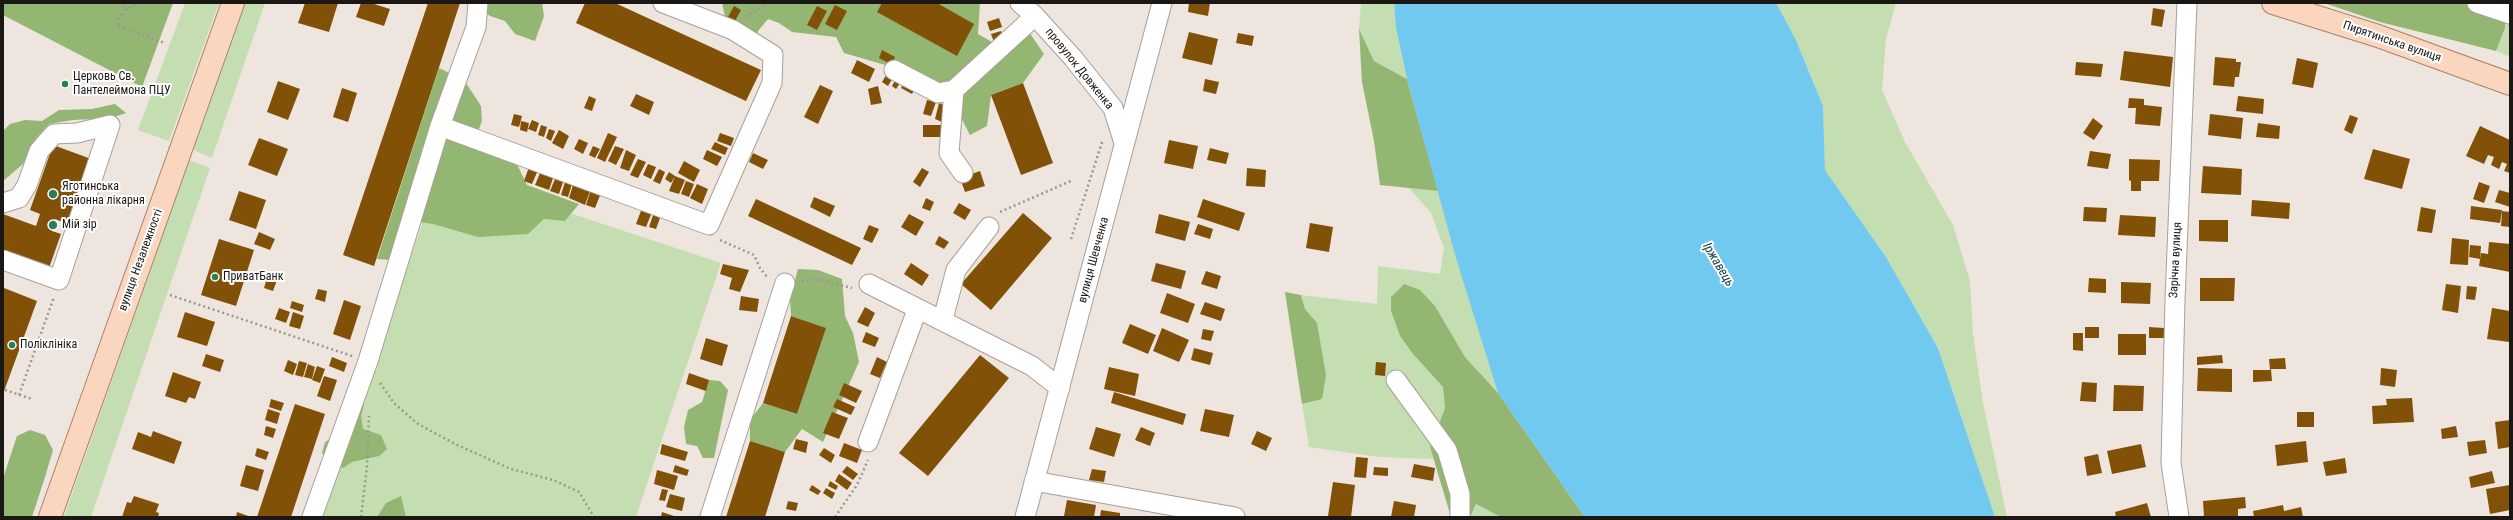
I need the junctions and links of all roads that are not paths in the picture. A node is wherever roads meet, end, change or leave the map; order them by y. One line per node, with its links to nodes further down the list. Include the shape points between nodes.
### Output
1 (232, 3): 28 (main road, вулиця Незалежності)
2 (478, 3): 14 (street, via 476,27)
3 (662, 3): 14 (street, via 733,30 773,55 772,82 709,225)
4 (1020, 3): 10 (street, провулок Довженка)
5 (1162, 3): 15 (street, вулиця Шевченка)
6 (2187, 3): 34 (street, Зарічна вулиця, via 2174,300 2171,463)
7 (2273, 3): 12 (main road, Пирятинська вулиця)
8 (2477, 3): 9 (street)
9 (2510, 14)
10 (1035, 16): 13 (street); 15 (street, провулок Довженка, via 1113,108)
11 (894, 70): 13 (street, via 938,93)
12 (2509, 81)
13 (954, 90): 16 (street, via 949,153)
14 (440, 126): 29 (street, via 368,362)
15 (1124, 143): 25 (street, вулиця Шевченка)
16 (963, 173)
17 (3, 203): 19 (street, via 19,198 27,185 39,151 54,134 77,133 110,125 59,280)
18 (989, 227): 23 (street, via 956,270)
19 (3, 260)
20 (785, 283): 30 (street)
21 (869, 284): 22 (street)
22 (917, 310): 23 (street); 26 (street)
23 (943, 319): 25 (street, via 1032,366)
24 (1396, 380): 33 (street, via 1447,450 1460,494)
25 (1060, 388): 27 (street, вулиця Шевченка)
26 (868, 442)
27 (1034, 481): 31 (street, вулиця Шевченка); 32 (street)
28 (50, 517)
29 (312, 517)
30 (710, 517)
31 (1025, 517)
32 (1235, 517)
33 (1460, 517)
34 (2179, 517)

